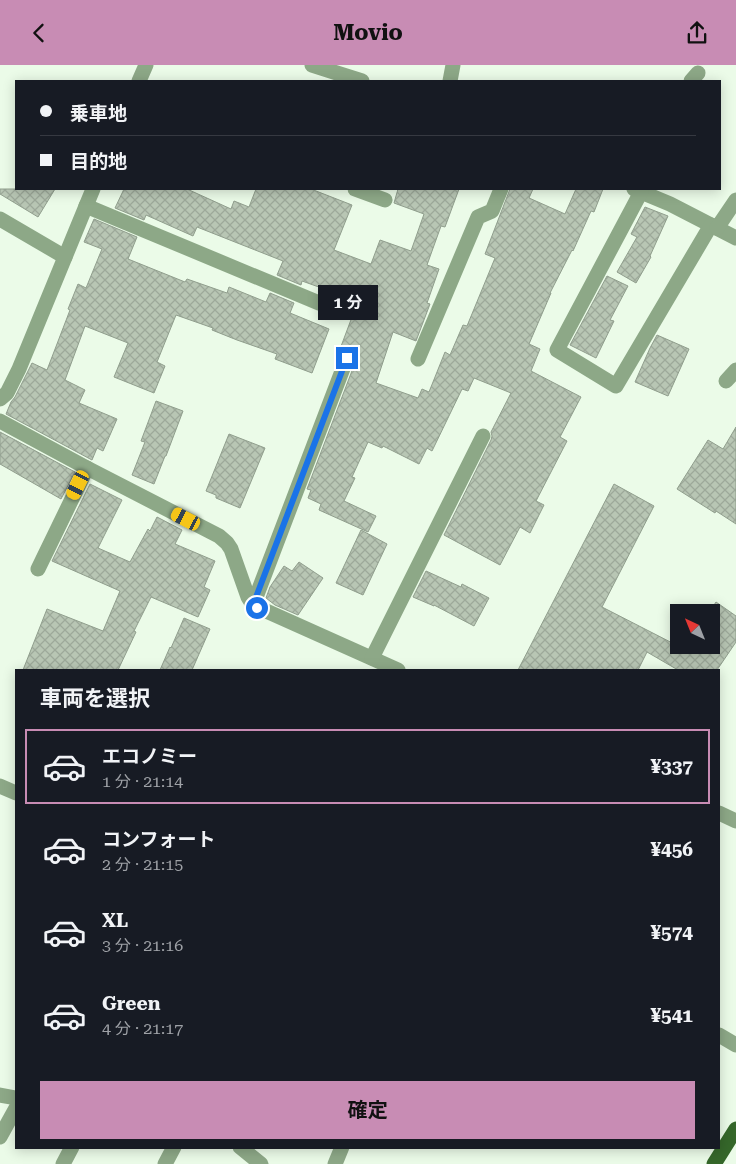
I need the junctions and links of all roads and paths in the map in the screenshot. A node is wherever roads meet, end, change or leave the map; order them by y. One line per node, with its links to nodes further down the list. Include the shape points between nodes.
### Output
1 (146, 65): 4 (street)
2 (312, 65): 5 (street)
3 (453, 65): 6 (street)
4 (139, 80)
5 (359, 80)
6 (450, 80)
7 (93, 190): 13 (street)
8 (358, 190): 11 (street)
9 (501, 190): 20 (street, via 492,211 478,217)
10 (637, 190): 15 (street); 15 (street, via 556,350 616,386)
11 (385, 200)
12 (736, 200): 15 (street)
13 (86, 206): 17 (street); 18 (street)
14 (0, 219): 17 (street)
15 (714, 227): 16 (street)
16 (736, 238)
17 (65, 257): 21 (street, via 19,369 7,393)
18 (319, 303)
19 (347, 358): 26 (street)
20 (418, 359)
21 (0, 399)
22 (0, 421): 24 (street)
23 (483, 436): 27 (street)
24 (87, 467): 25 (street); 26 (street, via 224,539)
25 (38, 569)
26 (253, 605): 27 (street)
27 (372, 658): 28 (street)
28 (396, 669)
29 (0, 786): 30 (street)
30 (15, 793)
31 (720, 813): 32 (street)
32 (736, 821)
33 (720, 1036): 34 (street)
34 (736, 1045)
35 (0, 1095): 36 (street)
36 (15, 1097)
37 (15, 1110): 39 (street)
38 (736, 1129): 48 (main road)
39 (0, 1137)
40 (71, 1149): 44 (street)
41 (173, 1149): 45 (street)
42 (242, 1149): 46 (street)
43 (341, 1149): 47 (street)
44 (63, 1164)
45 (165, 1164)
46 (261, 1164)
47 (334, 1164)
48 (714, 1164)

